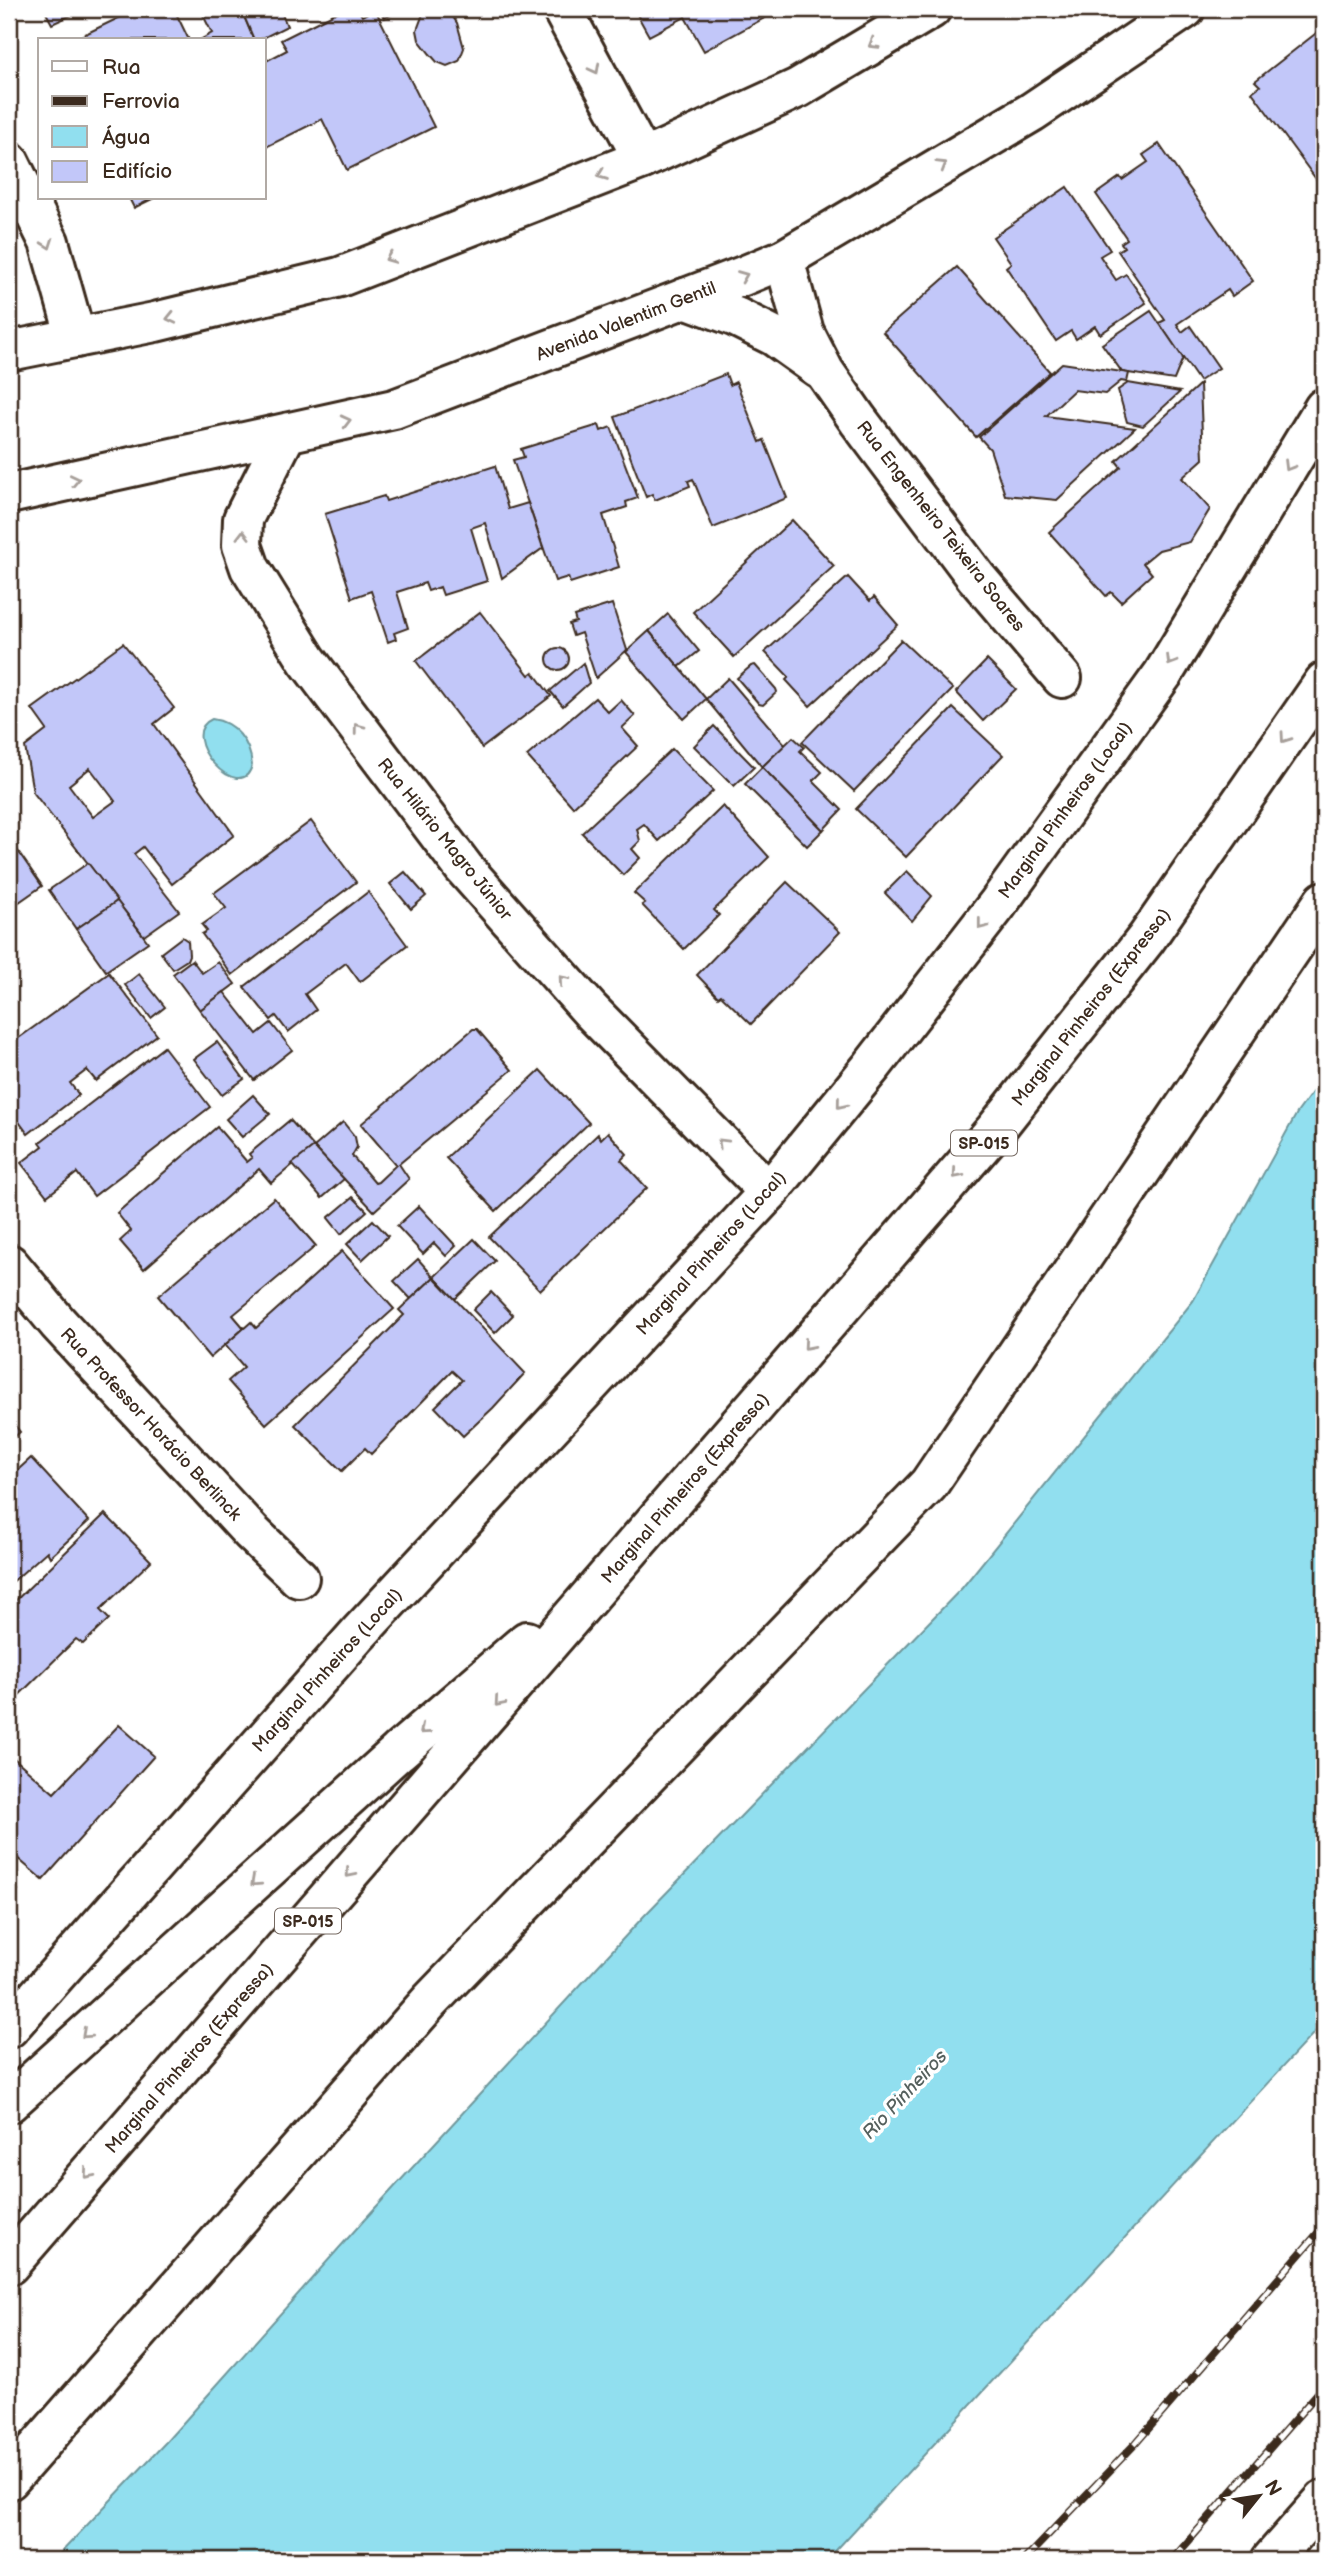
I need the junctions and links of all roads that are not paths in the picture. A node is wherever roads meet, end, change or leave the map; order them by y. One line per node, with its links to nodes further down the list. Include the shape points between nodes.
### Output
1 (562, 9): 4 (main road, one-way to 4)
2 (931, 9): 4 (main road, one-way to 4, via 798,88)
3 (1185, 9): 6 (main road, Avenida Valentim Gentil, one-way to 3, via 1032,112)
4 (643, 159): 8 (main road, one-way to 8, via 340,277)
5 (9, 161): 8 (main road, one-way to 8, via 49,242)
6 (783, 259): 7 (main road, Avenida Valentim Gentil, one-way to 6); 10 (main road, Rua Engenheiro Teixeira Soares, via 804,332)
7 (685, 298): 10 (main road, Rua Engenheiro Teixeira Soares, via 774,336); 12 (main road, Avenida Valentim Gentil, one-way to 7, via 394,409)
8 (76, 338): 9 (main road)
9 (9, 351)
10 (824, 371): 14 (main road, Rua Engenheiro Teixeira Soares, via 976,577)
11 (1324, 408): 17 (main road, Marginal Pinheiros (Local), one-way to 17, via 1163,674 997,905)
12 (286, 434): 13 (main road, Avenida Valentim Gentil, one-way to 12); 17 (main road, Rua Hilário Magro Júnior, one-way to 12, via 590,1010 464,868 307,660 250,568 242,545 243,519)
13 (9, 494)
14 (1062, 678)
15 (1324, 682): 19 (main road, Marginal Pinheiros (Expressa) / SP-015, one-way to 19, via 1146,939 995,1130)
16 (1324, 901): 24 (main road, via 929,1484 430,2001)
17 (769, 1192): 21 (main road, Marginal Pinheiros (Local), via 358,1634)
18 (9, 1264): 20 (main road, Rua Professor Horácio Berlinck, via 141,1413)
19 (608, 1576): 22 (main road, one-way to 22, via 457,1700); 23 (main road, Marginal Pinheiros (Expressa) / SP-015, one-way to 23)
20 (299, 1578)
21 (9, 2028)
22 (9, 2103)
23 (9, 2265)
24 (9, 2480)
25 (1324, 2500): 26 (main road)
26 (1271, 2560)

